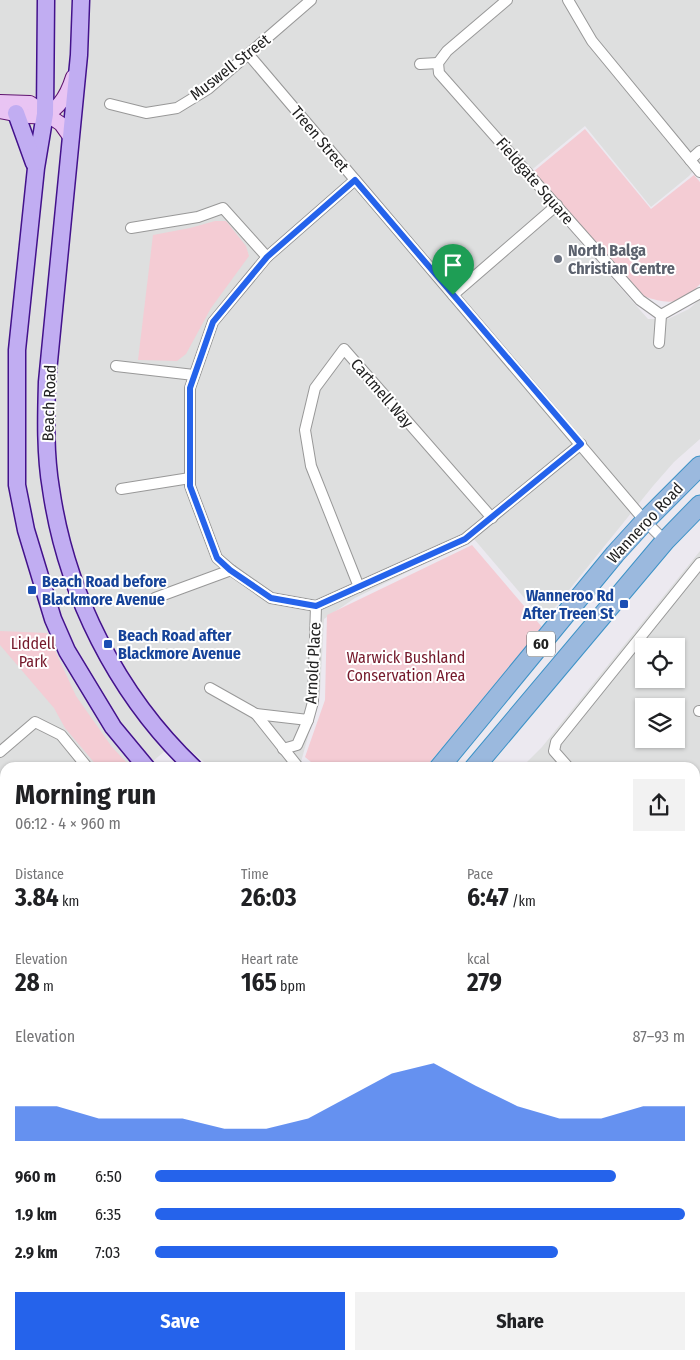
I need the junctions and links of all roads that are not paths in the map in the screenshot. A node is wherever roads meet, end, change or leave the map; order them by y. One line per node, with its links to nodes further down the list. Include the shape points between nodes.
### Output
1 (46, 0): 13 (main road, Beach Road)
2 (81, 0): 7 (main road, Beach Road)
3 (311, 0): 6 (street, Muswell Street)
4 (507, 0): 8 (street, via 446,51)
5 (568, 0): 16 (street, via 592,41)
6 (249, 55): 11 (street, Muswell Street, via 208,89 176,108 146,113); 19 (street, Treen Street)
7 (79, 56): 13 (street, via 66,96); 14 (main road, Beach Road)
8 (438, 63): 9 (street); 20 (street, Fieldgate Square, via 439,72)
9 (420, 64)
10 (0, 102): 13 (street, via 30,103)
11 (110, 104)
12 (8, 112): 13 (street); 17 (main road)
13 (45, 114): 14 (street, via 66,128); 17 (main road, Beach Road)
14 (71, 138): 49 (main road, Beach Road, via 47,391 48,467 58,528 76,588 106,654 150,720)
15 (700, 151): 16 (street)
16 (690, 160): 18 (street)
17 (36, 168): 48 (main road, Beach Road, via 17,350 17,485 26,530 53,619 67,652 113,727)
18 (700, 172)
19 (355, 180): 22 (street); 24 (street, Treen Street)
20 (557, 205): 24 (street); 25 (street, Fieldgate Square, via 640,300)
21 (131, 228): 22 (street, via 198,217 223,208)
22 (267, 257): 28 (street, via 213,322)
23 (700, 293): 25 (street)
24 (453, 295): 29 (street, Treen Street)
25 (662, 315): 26 (street)
26 (658, 343)
27 (116, 366): 28 (street)
28 (194, 375): 31 (street, via 190,388)
29 (581, 444): 34 (street); 35 (street, Treen Street)
30 (700, 466): 35 (highway, Wanneroo Road / 60)
31 (190, 478): 32 (street); 38 (street, via 190,486 217,558)
32 (121, 489)
33 (700, 505): 36 (highway, Wanneroo Road / 60)
34 (492, 518): 39 (street, via 465,539); 39 (street, Cartmell Way, via 344,349 316,388 305,430 311,466)
35 (644, 520): 36 (street, Treen Street); 51 (highway, Wanneroo Road / 60)
36 (665, 541): 52 (highway, Wanneroo Road / 60)
37 (700, 563): 53 (street, via 556,742 554,751)
38 (230, 570): 40 (street); 41 (street, via 271,598)
39 (359, 587): 41 (street)
40 (155, 598)
41 (316, 606): 44 (street, Arnold Place, via 313,702)
42 (210, 688): 43 (street, Arnold Place)
43 (256, 714): 44 (street, Arnold Place); 45 (street)
44 (308, 720): 45 (street, Arnold Place, via 297,745)
45 (283, 749): 50 (street)
46 (0, 752): 47 (street, via 35,722 61,735)
47 (83, 762)
48 (142, 762)
49 (188, 762)
50 (294, 762)
51 (444, 762)
52 (479, 762)
53 (564, 762)

